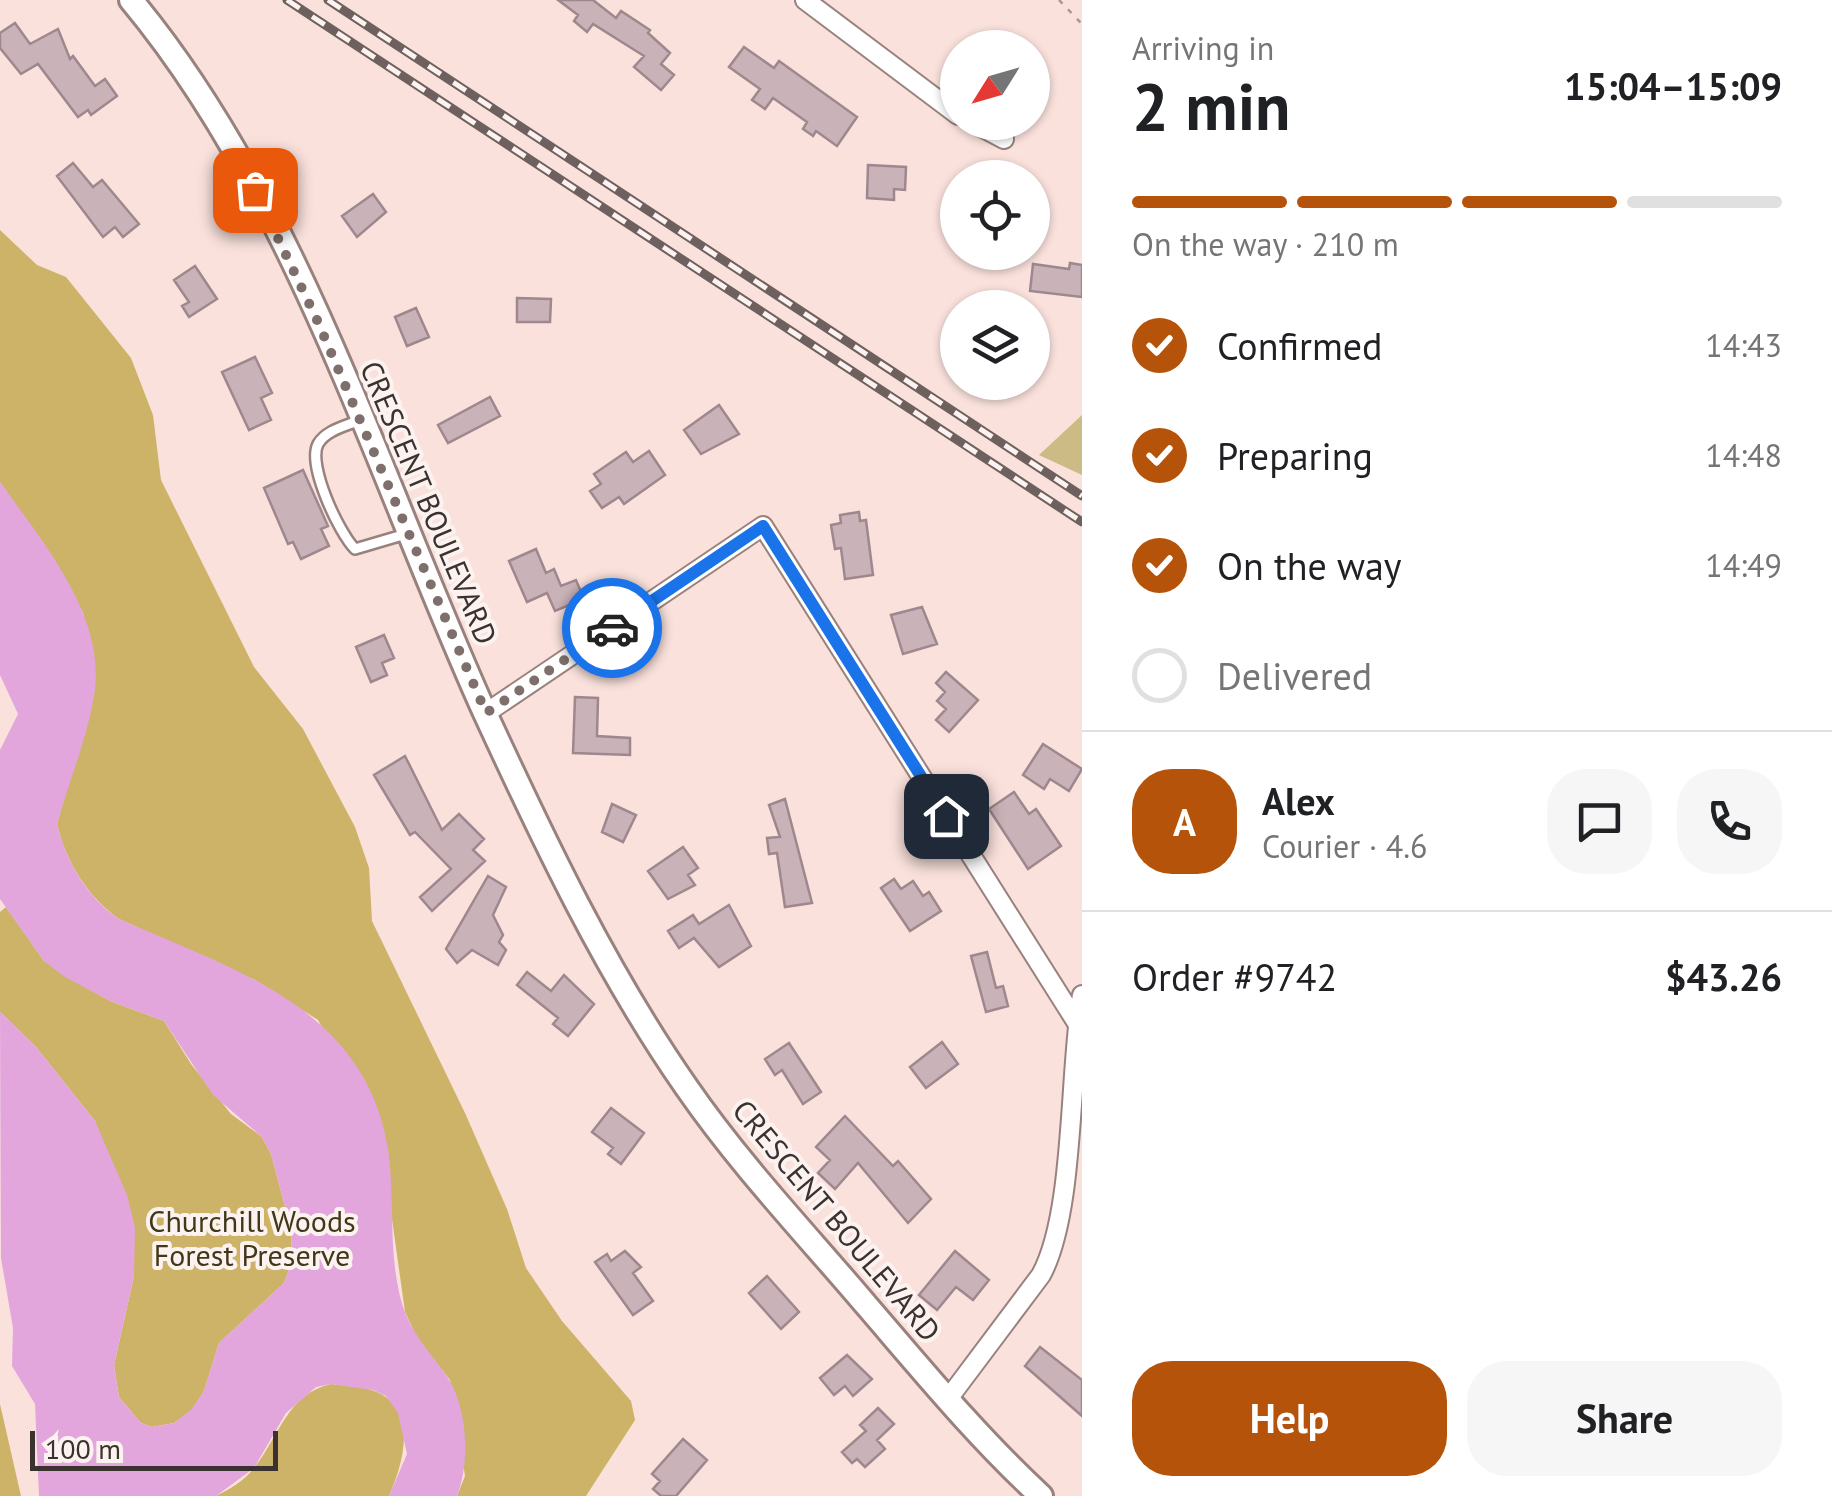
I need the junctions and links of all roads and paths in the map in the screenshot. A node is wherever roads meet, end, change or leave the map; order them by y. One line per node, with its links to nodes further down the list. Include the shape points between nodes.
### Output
1 (131, 0): 6 (street, CRESCENT BOULEVARD, via 183,68 242,166)
2 (806, 0): 5 (street)
3 (1059, 0): 4 (path)
4 (1082, 24)
5 (940, 101)
6 (360, 420): 7 (street, CRESCENT BOULEVARD); 7 (lane, via 332,432 316,450 315,467 344,536 362,550)
7 (408, 533): 8 (street, CRESCENT BOULEVARD)
8 (486, 713): 10 (street, via 763,526); 11 (street, CRESCENT BOULEVARD, via 588,926 686,1086 758,1184)
9 (1082, 995): 10 (street)
10 (1077, 1023): 11 (street, via 1062,1200 1049,1257)
11 (948, 1399): 12 (street, CRESCENT BOULEVARD)
12 (1041, 1496)

